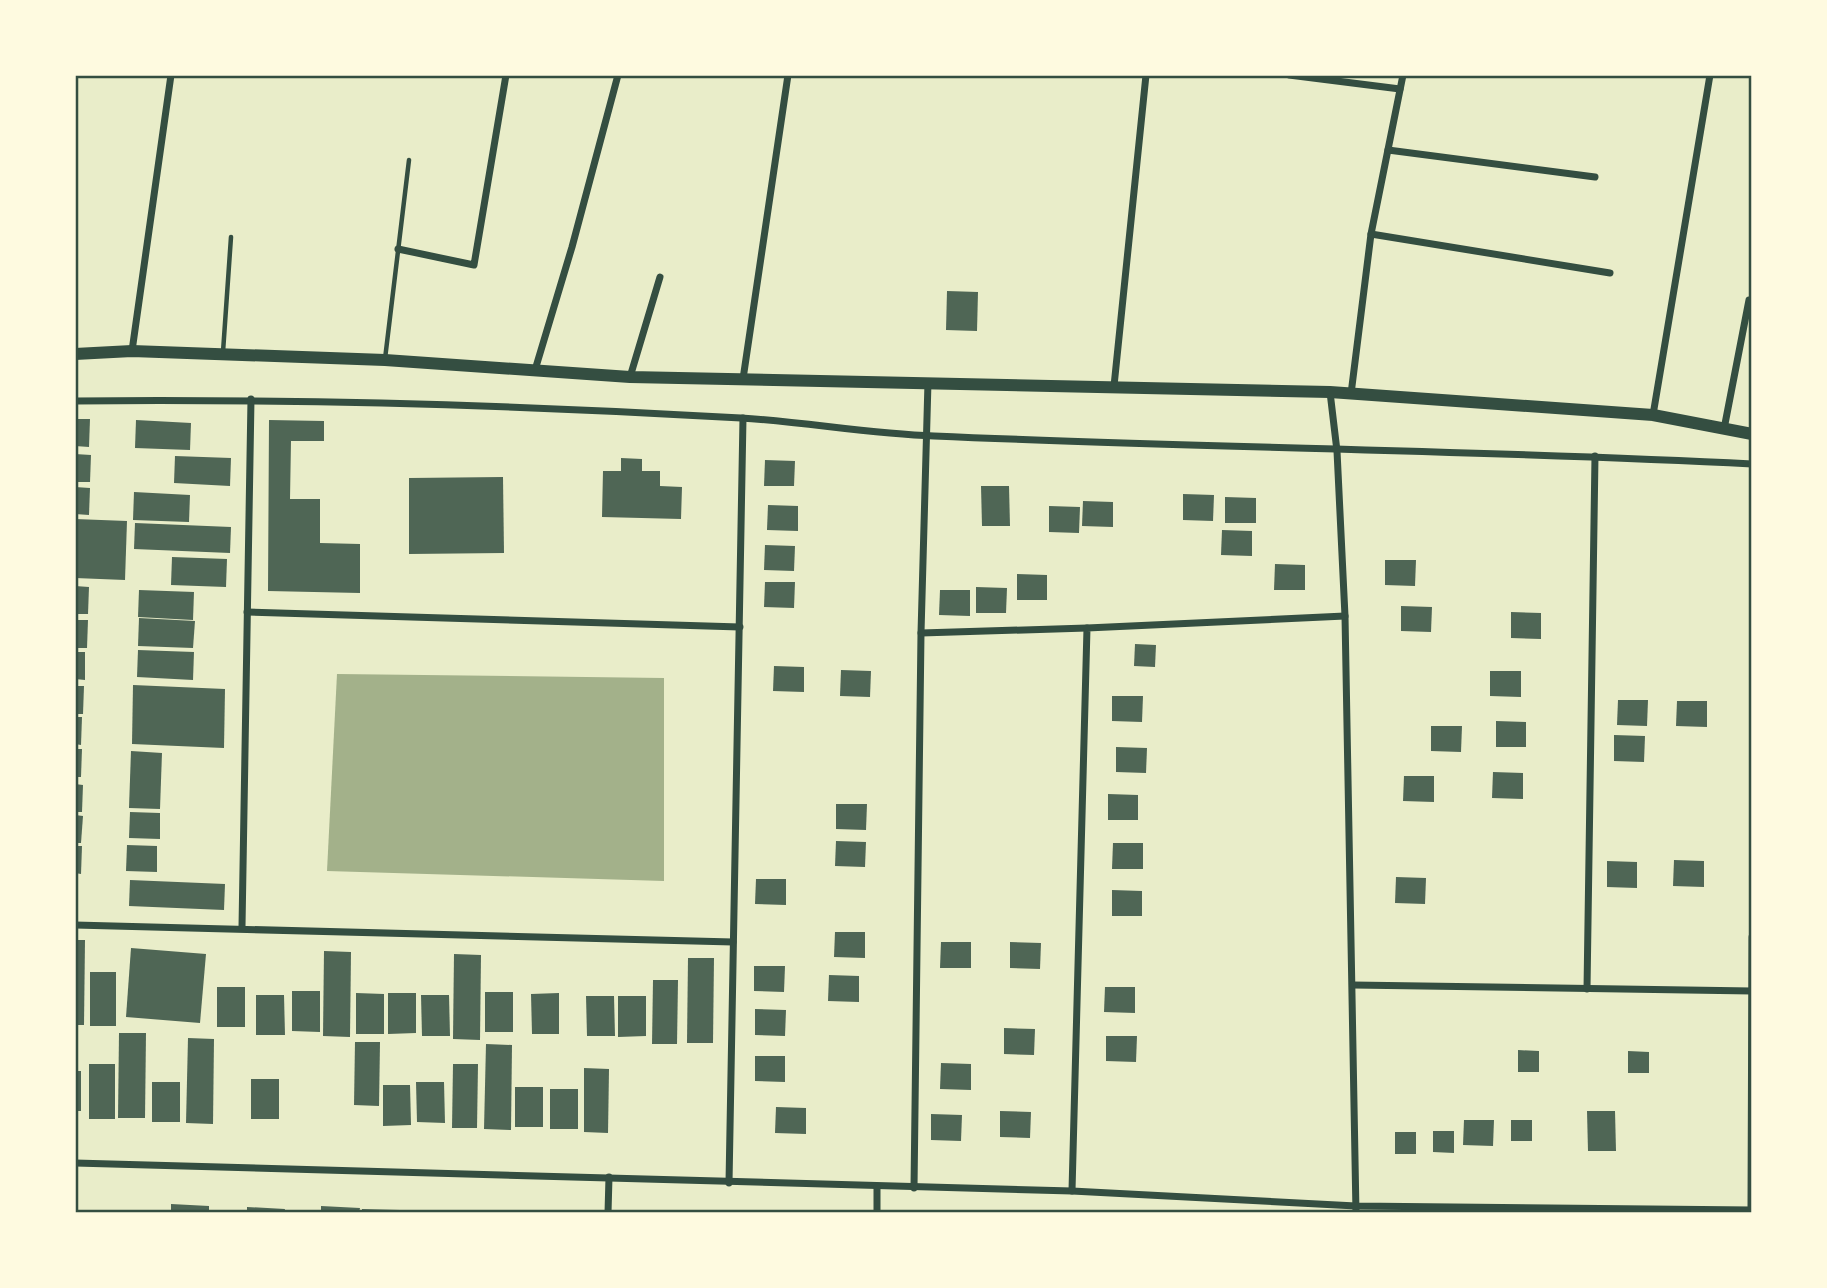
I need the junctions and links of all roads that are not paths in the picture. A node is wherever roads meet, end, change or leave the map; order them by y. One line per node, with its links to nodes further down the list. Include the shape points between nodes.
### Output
1 (171, 75): 19 (street)
2 (506, 75): 15 (street, via 474,265)
3 (618, 75): 23 (street)
4 (788, 75): 25 (street)
5 (1146, 75): 27 (street)
6 (1289, 75): 9 (street)
7 (1403, 75): 9 (street)
8 (1710, 75): 32 (street)
9 (1400, 89): 10 (street)
10 (1388, 150): 12 (street); 13 (street)
11 (409, 160): 15 (lane)
12 (1595, 177)
13 (1371, 234): 16 (street); 29 (street)
14 (231, 237): 21 (lane)
15 (398, 249): 22 (lane)
16 (1610, 273)
17 (660, 277): 24 (street)
18 (1749, 300): 34 (street)
19 (132, 351): 20 (street); 21 (street)
20 (75, 354)
21 (223, 357): 22 (street)
22 (385, 360): 23 (street)
23 (535, 370): 24 (street)
24 (630, 377): 25 (street)
25 (743, 379): 26 (street)
26 (928, 382): 27 (street); 36 (street)
27 (1114, 386): 28 (street)
28 (1330, 392): 29 (street); 37 (street)
29 (1351, 394): 32 (street)
30 (251, 399): 31 (street); 33 (street); 40 (street)
31 (75, 401)
32 (1653, 415): 34 (street)
33 (743, 418): 36 (street); 42 (street)
34 (1724, 429): 35 (street)
35 (1752, 434)
36 (928, 436): 37 (street); 44 (street)
37 (1336, 451): 38 (street); 41 (street)
38 (1595, 456): 39 (street); 50 (street)
39 (1752, 464)
40 (247, 612): 42 (street); 46 (street)
41 (1345, 616): 43 (street); 49 (street)
42 (740, 627): 48 (street)
43 (1087, 628): 44 (street); 57 (street)
44 (921, 633): 56 (street)
45 (75, 925): 46 (street)
46 (242, 927): 48 (street)
47 (1752, 937): 51 (street)
48 (733, 942): 54 (street)
49 (1353, 985): 50 (street); 58 (street)
50 (1587, 989): 51 (street)
51 (1751, 991): 59 (street)
52 (75, 1163): 53 (street)
53 (609, 1177): 54 (street); 60 (street)
54 (729, 1183): 55 (street)
55 (877, 1187): 56 (street); 61 (street)
56 (914, 1188): 57 (street)
57 (1072, 1191): 58 (street)
58 (1356, 1209): 59 (street)
59 (1752, 1210)
60 (608, 1213)
61 (877, 1213)

